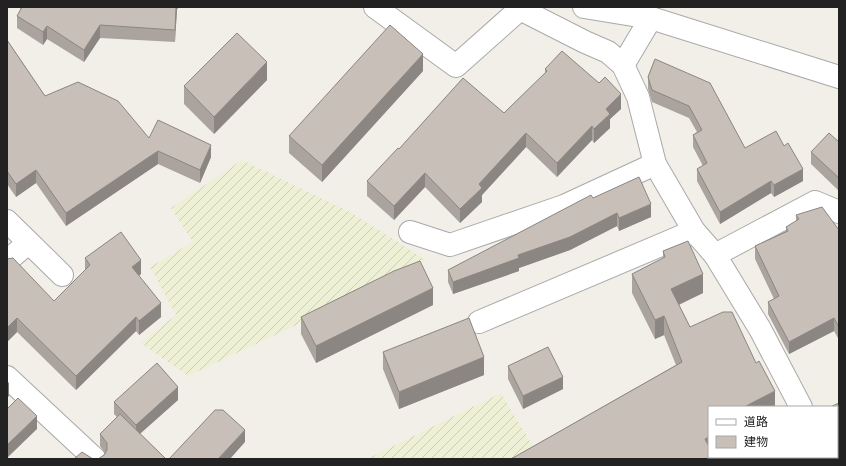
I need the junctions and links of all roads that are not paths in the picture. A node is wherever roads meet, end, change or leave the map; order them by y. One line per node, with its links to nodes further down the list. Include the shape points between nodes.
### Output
1 (375, 7): 4 (street, via 456,66 520,9 608,52)
2 (584, 7): 3 (street)
3 (651, 18): 4 (street); 5 (street)
4 (623, 65): 6 (street, via 638,97)
5 (839, 76)
6 (655, 164): 9 (street); 10 (street, via 564,206 450,245)
7 (839, 212): 12 (street, via 815,202)
8 (7, 221): 11 (street)
9 (694, 231): 12 (street); 15 (street)
10 (410, 232)
11 (28, 243): 13 (street); 14 (street)
12 (715, 254): 17 (street, via 760,329)
13 (7, 261)
14 (62, 275)
15 (479, 322)
16 (7, 377): 18 (street)
17 (800, 406)
18 (95, 459)

